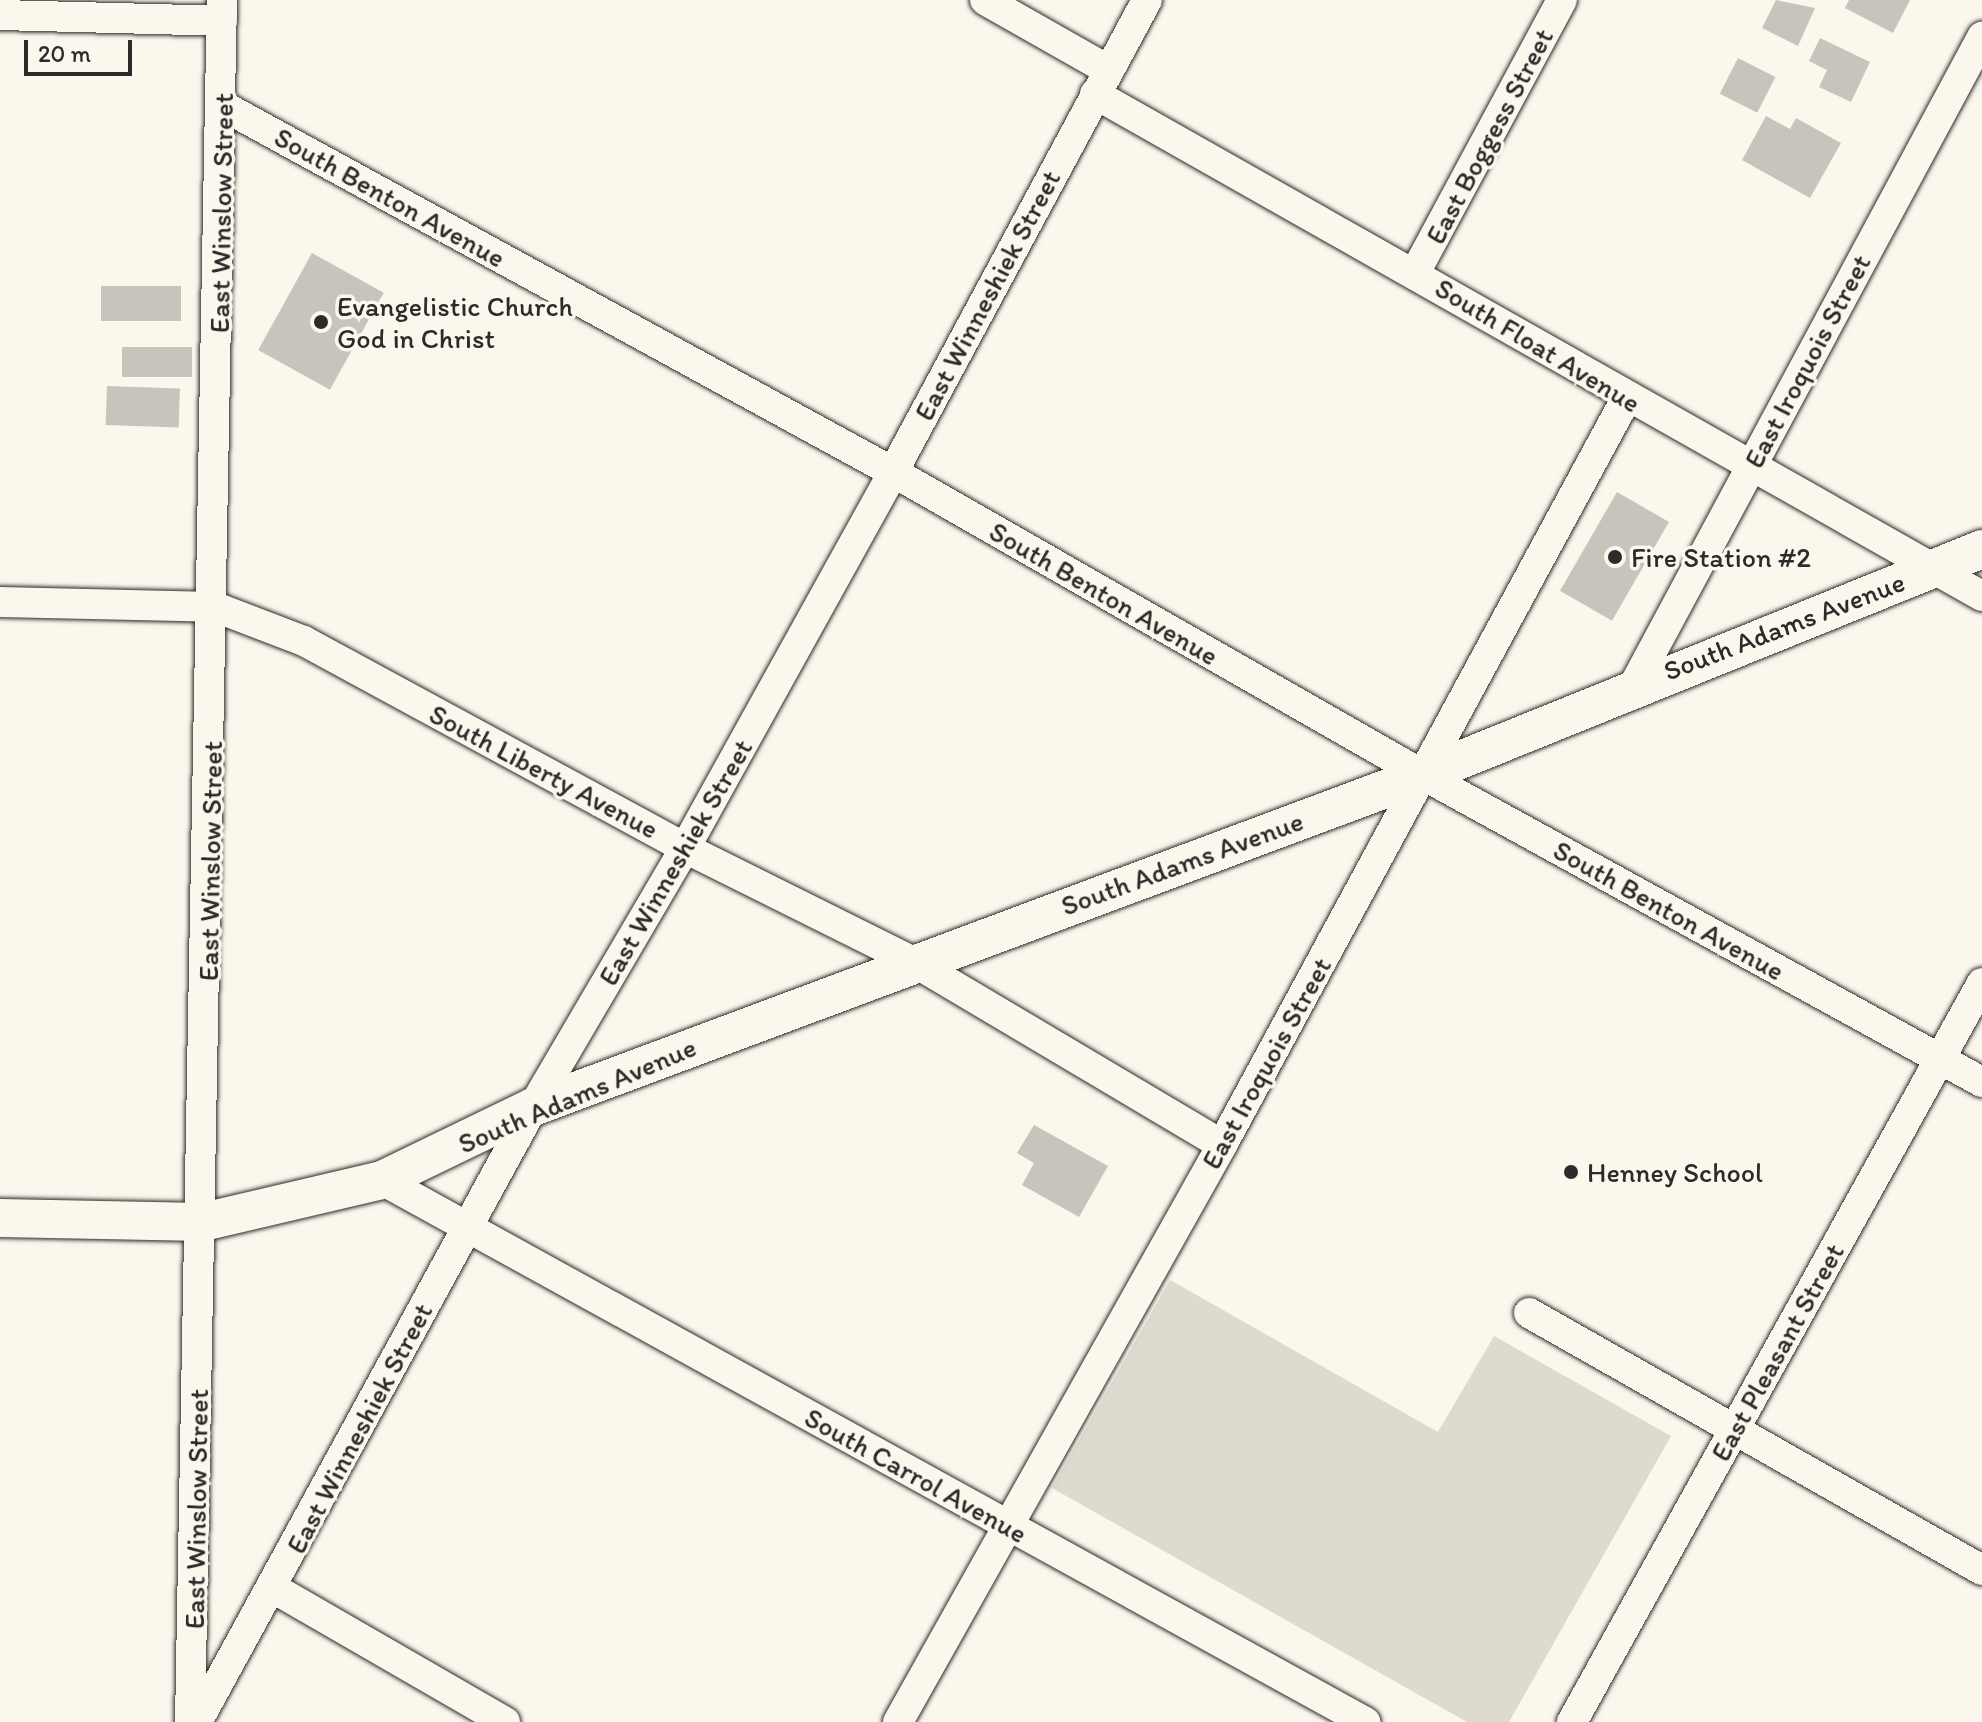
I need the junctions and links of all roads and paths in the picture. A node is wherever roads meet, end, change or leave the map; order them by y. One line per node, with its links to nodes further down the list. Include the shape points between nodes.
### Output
1 (985, 0): 7 (street, South Float Avenue)
2 (1147, 0): 7 (street, East Winneshiek Street)
3 (1562, 0): 9 (street, East Boggess Street)
4 (222, 11): 5 (street); 8 (street, East Winslow Street)
5 (0, 15)
6 (1982, 37): 11 (street, East Iroquois Street)
7 (1102, 82): 9 (street, South Float Avenue); 12 (street, East Winneshiek Street)
8 (223, 106): 12 (street, South Benton Avenue); 17 (street, East Winslow Street)
9 (1416, 271): 10 (street, South Float Avenue)
10 (1626, 399): 11 (street, South Float Avenue); 19 (street, East Iroquois Street)
11 (1750, 468): 14 (street, South Float Avenue); 18 (street, East Iroquois Street)
12 (893, 472): 19 (street, South Benton Avenue); 20 (street, East Winneshiek Street)
13 (1982, 549): 14 (street, South Adams Avenue)
14 (1932, 568): 15 (street, South Float Avenue); 18 (street, South Adams Avenue)
15 (1982, 596)
16 (0, 602): 17 (street, South Liberty Avenue)
17 (215, 607): 20 (street, South Liberty Avenue, via 304,641); 29 (street, East Winslow Street)
18 (1634, 685): 19 (street, South Adams Avenue)
19 (1423, 775): 21 (street, South Adams Avenue); 23 (street, South Benton Avenue); 26 (street, East Iroquois Street)
20 (685, 848): 21 (street, South Liberty Avenue); 25 (street, East Winneshiek Street)
21 (914, 962): 25 (street, South Adams Avenue); 26 (street, South Liberty Avenue)
22 (1982, 983): 23 (street, East Pleasant Street)
23 (1940, 1058): 24 (street, South Benton Avenue); 32 (street, East Pleasant Street)
24 (1982, 1082)
25 (533, 1107): 27 (street, South Adams Avenue); 30 (street, East Winneshiek Street)
26 (1222, 1145): 33 (street, East Iroquois Street)
27 (382, 1180): 29 (street, South Adams Avenue); 30 (street)
28 (0, 1218): 29 (street, South Adams Avenue)
29 (203, 1222): 36 (street, East Winslow Street)
30 (467, 1227): 33 (street, South Carrol Avenue); 35 (street, East Winneshiek Street)
31 (1529, 1313): 32 (street)
32 (1733, 1430): 34 (street); 41 (street, East Pleasant Street)
33 (1009, 1526): 39 (street, East Iroquois Street); 40 (street, South Carrol Avenue)
34 (1982, 1570)
35 (273, 1588): 37 (street, East Winneshiek Street); 38 (street)
36 (190, 1722)
37 (197, 1722)
38 (505, 1722)
39 (898, 1722)
40 (1365, 1722)
41 (1572, 1722)

